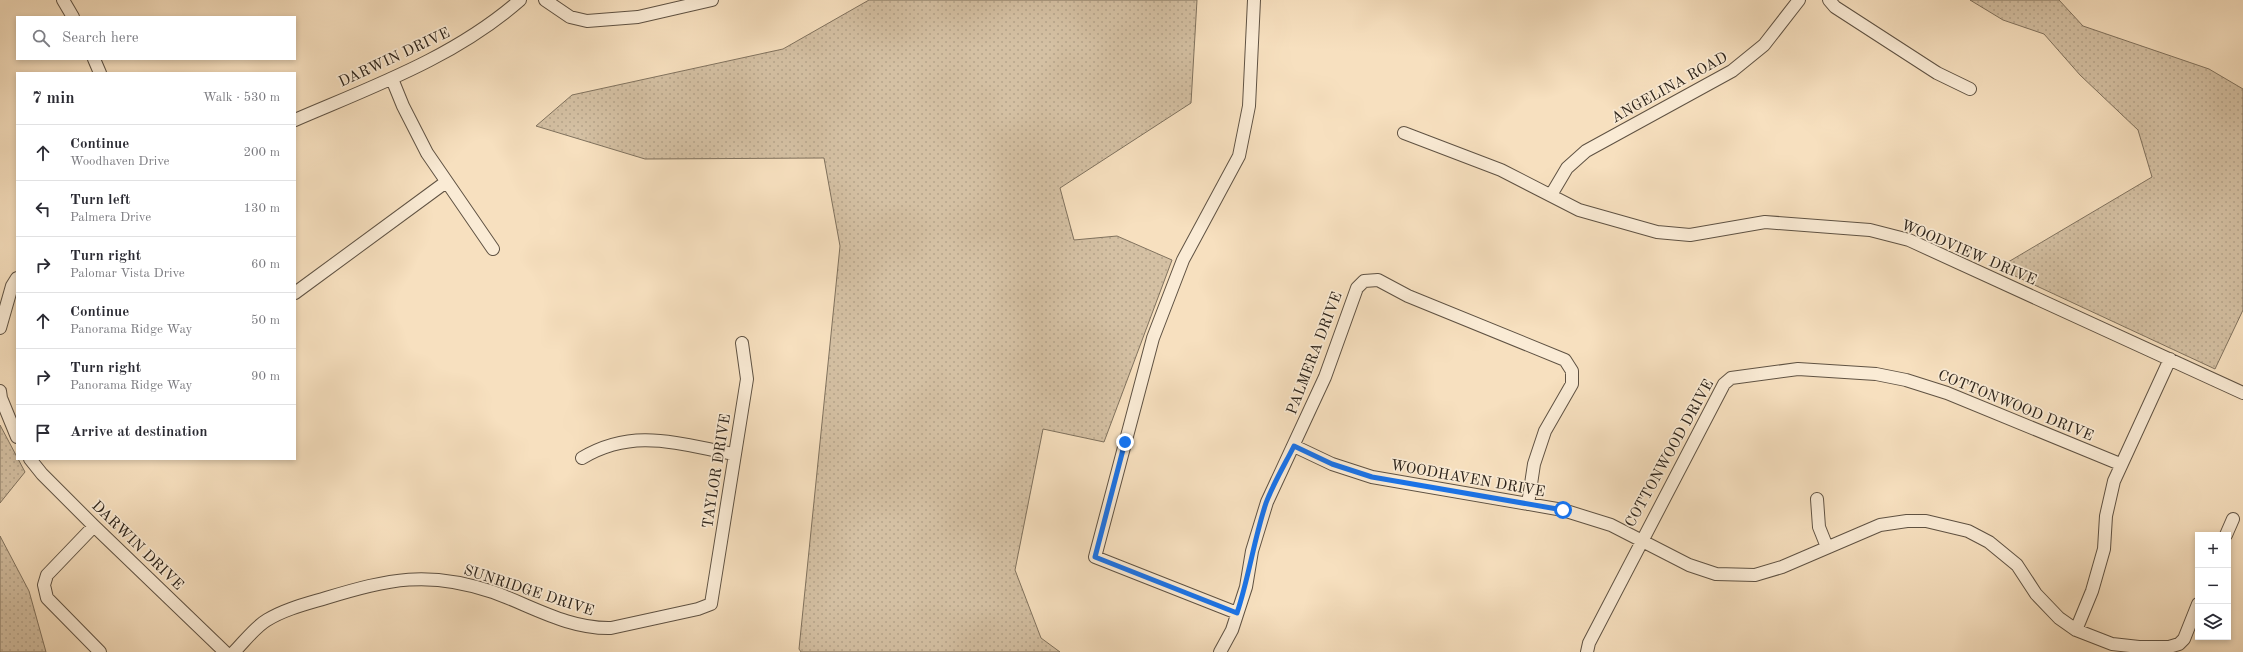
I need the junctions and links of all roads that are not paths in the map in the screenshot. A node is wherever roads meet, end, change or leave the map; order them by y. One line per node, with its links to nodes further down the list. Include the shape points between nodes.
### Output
1 (63, 0): 8 (street)
2 (520, 0): 11 (street, DARWIN DRIVE, via 504,14 449,51)
3 (544, 0): 4 (street, via 570,17 587,20 638,17)
4 (712, 0)
5 (1254, 0): 40 (street, via 1249,106 1239,156 1184,260 1153,338 1095,557)
6 (1799, 0): 16 (street, ANGELINA ROAD, via 1764,45 1732,71 1586,151 1567,168)
7 (1829, 0): 12 (street, via 1835,7 1931,68)
8 (72, 16)
9 (94, 60): 10 (street)
10 (100, 72)
11 (392, 79): 13 (street, DARWIN DRIVE); 15 (street, via 427,153)
12 (1970, 89)
13 (296, 120)
14 (1404, 134): 16 (street, WOODVIEW DRIVE, via 1501,170)
15 (446, 182): 17 (street); 19 (street)
16 (1551, 195): 22 (street, WOODVIEW DRIVE, via 1579,210 1657,232 1690,235 1765,222 1870,230 1909,240)
17 (494, 249)
18 (16, 280): 20 (street)
19 (296, 292)
20 (0, 328)
21 (742, 343): 27 (street, TAYLOR DRIVE, via 746,379)
22 (2170, 359): 24 (street, WOODVIEW DRIVE); 30 (street)
23 (0, 391): 25 (street)
24 (2243, 393)
25 (16, 436)
26 (1294, 446): 32 (street, WOODHAVEN DRIVE, via 1332,464 1372,477); 32 (street, PALMERA DRIVE, via 1325,377 1357,288 1364,281 1378,280 1408,296 1565,360 1572,371 1572,384 1545,431 1534,464); 40 (street, PALMERA DRIVE, via 1266,502 1252,551 1246,587)
27 (734, 454): 28 (street, via 662,442 627,440 604,446); 38 (street, TAYLOR DRIVE)
28 (582, 458)
29 (31, 460): 34 (street, DARWIN DRIVE)
30 (2120, 464): 36 (street, COTTONWOOD DRIVE, via 1947,393 1906,380 1876,374 1798,369 1731,378 1724,384); 41 (street, via 2106,516 2104,549 2092,591)
31 (1817, 499): 37 (street, via 1819,527)
32 (1528, 504): 36 (street, WOODHAVEN DRIVE, via 1563,510 1604,523)
33 (2233, 519): 35 (street)
34 (94, 526): 42 (street, via 48,575 44,585 47,598); 43 (street, DARWIN DRIVE)
35 (2227, 532)
36 (1640, 540): 37 (street, WOODHAVEN DRIVE, via 1689,565 1716,574 1755,575 1782,567); 46 (street, COTTONWOOD DRIVE, via 1589,643)
37 (1827, 547): 41 (street, WOODHAVEN DRIVE, via 1880,525 1907,521 1926,521 1968,532 1989,542 2017,565 2036,594 2059,618)
38 (711, 604): 44 (street, SUNRIDGE DRIVE, via 611,628 596,629 577,625 494,592 465,584 441,579 394,580 285,610 265,621)
39 (2195, 612): 41 (street, WOODHAVEN DRIVE, via 2184,639 2179,644 2169,647 2112,644)
40 (1237, 613): 45 (street, PALMERA DRIVE, via 1232,630)
41 (2076, 630)
42 (100, 652)
43 (225, 652)
44 (234, 652)
45 (1220, 652)
46 (1587, 652)

